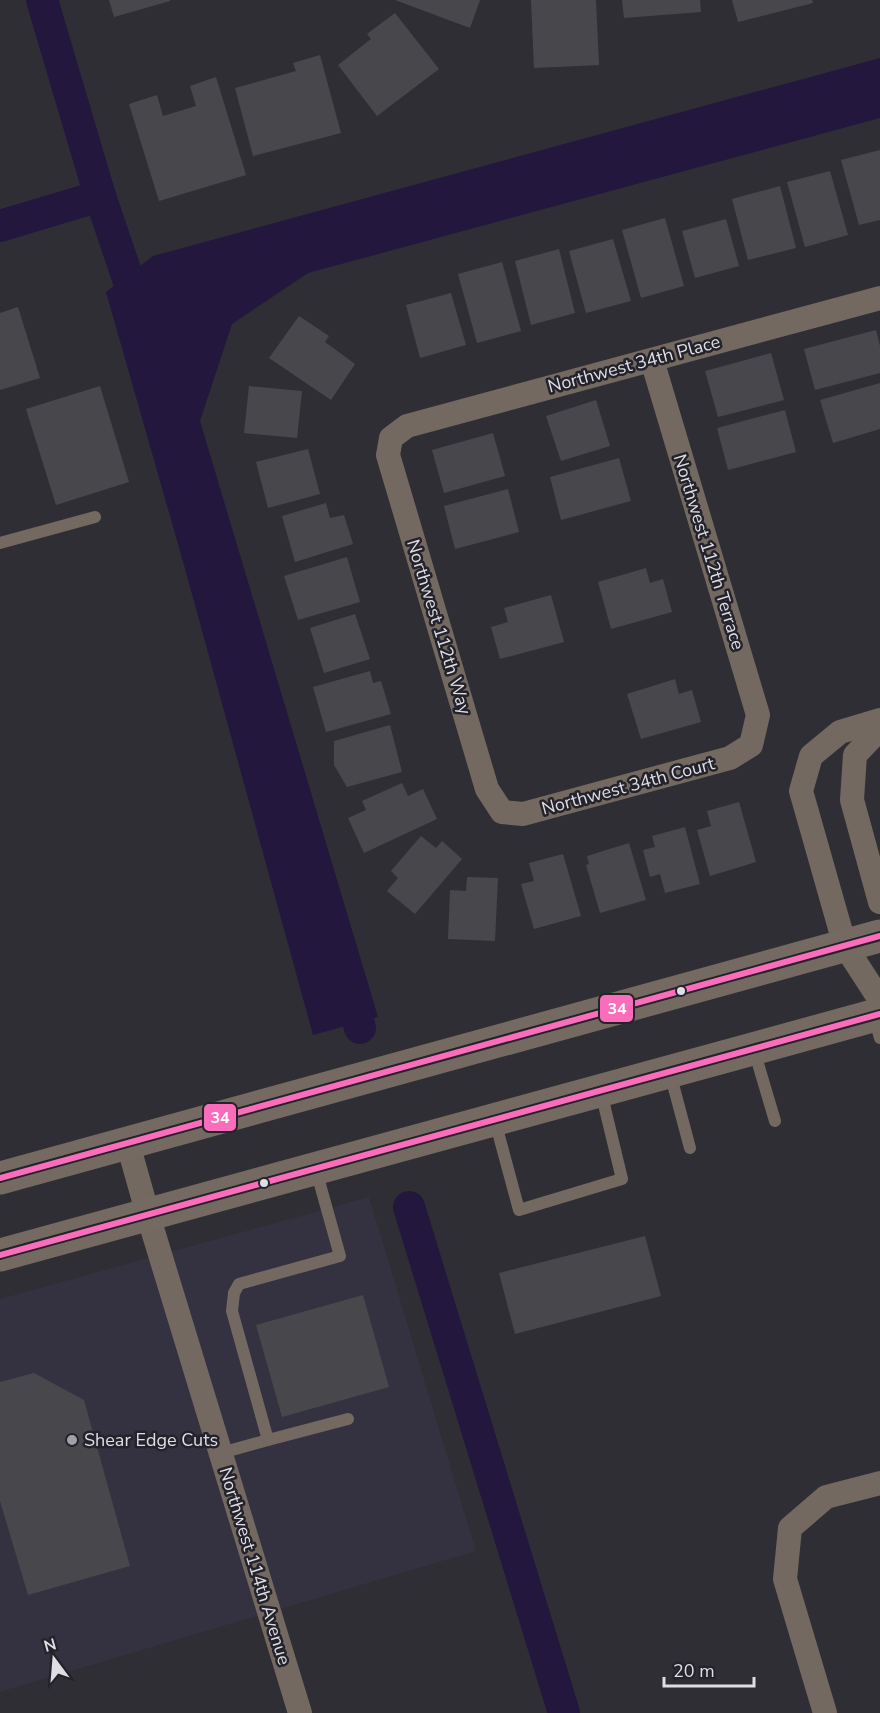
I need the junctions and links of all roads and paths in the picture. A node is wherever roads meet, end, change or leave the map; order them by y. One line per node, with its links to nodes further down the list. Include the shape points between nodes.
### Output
1 (880, 298): 2 (street, Northwest 34th Place)
2 (652, 360): 3 (street, Northwest 34th Place, via 407,426); 8 (street, Northwest 112th Terrace, via 758,715)
3 (391, 438): 9 (street, Northwest 112th Way, via 388,455 487,789)
4 (95, 517): 5 (lane)
5 (0, 543)
6 (880, 720): 12 (street, via 840,732 811,756 801,791)
7 (880, 729): 10 (street, via 855,755 852,800)
8 (751, 745): 9 (street, Northwest 34th Court, via 730,758 523,814)
9 (502, 812)
10 (880, 903)
11 (880, 936): 12 (main road)
12 (845, 946): 13 (street); 19 (main road)
13 (878, 1017): 14 (main road)
14 (754, 1049): 15 (main road); 18 (lane)
15 (670, 1072): 16 (main road); 20 (lane)
16 (600, 1091): 17 (main road); 17 (lane, via 622,1179 519,1210)
17 (495, 1120): 21 (main road)
18 (775, 1121)
19 (128, 1144): 22 (main road); 23 (street, Northwest 114th Avenue)
20 (690, 1148)
21 (316, 1169): 23 (main road); 26 (lane, via 340,1256 239,1284 234,1293 232,1311)
22 (0, 1178)
23 (148, 1215): 24 (main road); 27 (street, Northwest 114th Avenue)
24 (0, 1256)
25 (348, 1419): 26 (lane)
26 (268, 1440): 27 (lane)
27 (220, 1453): 29 (street, Northwest 114th Avenue)
28 (880, 1483): 30 (street, via 826,1497 790,1528 785,1579)
29 (300, 1713)
30 (825, 1713)

